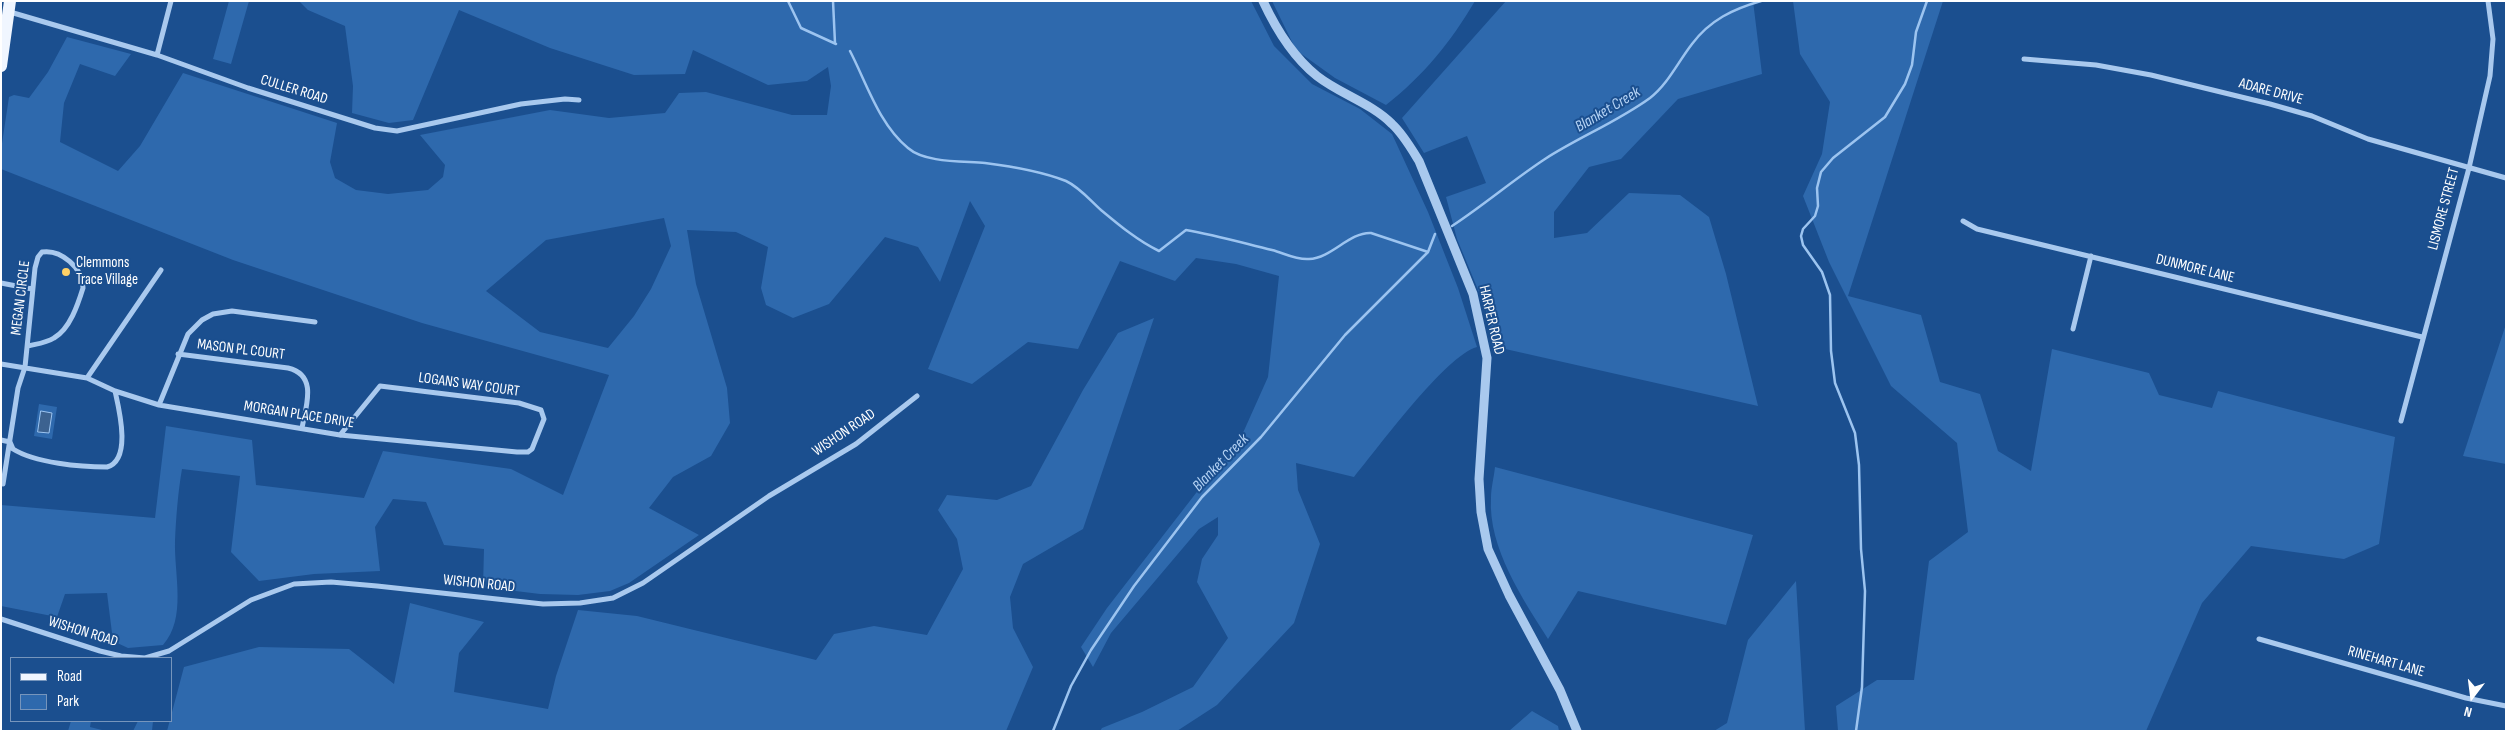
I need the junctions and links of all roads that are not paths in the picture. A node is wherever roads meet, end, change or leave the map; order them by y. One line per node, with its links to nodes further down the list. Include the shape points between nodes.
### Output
1 (171, 1): 5 (street)
2 (1263, 1): 39 (street, HARPER ROAD, via 1296,57 1318,77 1391,122 1423,168 1473,294 1487,358 1480,479 1481,512 1488,549 1560,690)
3 (2488, 1): 9 (street, LISMORE STREET, via 2493,55)
4 (10, 7): 5 (street, CULLER ROAD); 7 (main road)
5 (157, 56): 8 (street, CULLER ROAD, via 375,128 397,131 521,104)
6 (2024, 59): 9 (street, ADARE DRIVE, via 2096,65 2151,75 2312,116 2368,139)
7 (1, 66)
8 (578, 100)
9 (2469, 168): 10 (street, ADARE DRIVE); 18 (street, LISMORE STREET)
10 (2506, 178)
11 (1963, 221): 12 (street, DUNMORE LANE, via 1977,229)
12 (2091, 256): 17 (street); 18 (street, DUNMORE LANE)
13 (160, 270): 23 (street)
14 (1, 283): 15 (street)
15 (32, 289): 19 (street, MEGAN CIRCLE); 19 (street, MEGAN CIRCLE, via 39,254 47,251 56,252 70,262 83,284 78,303 58,336)
16 (315, 322): 20 (street, via 232,311 213,314 188,334)
17 (2073, 328)
18 (2422, 337): 27 (street, LISMORE STREET)
19 (28, 346): 22 (street, MEGAN CIRCLE)
20 (178, 354): 26 (street); 28 (street, MASON PL COURT, via 300,372 308,391)
21 (1, 364): 22 (street)
22 (25, 368): 23 (street); 31 (street, via 18,388)
23 (87, 378): 24 (street)
24 (114, 391): 26 (street, MORGAN PLACE DRIVE); 31 (street, via 122,439 111,466 75,465 28,456 13,449)
25 (917, 396): 37 (street, WISHON ROAD, via 856,444 769,496 613,598 543,604 377,586 306,583 278,589 251,600 169,651)
26 (159, 405): 28 (street, MORGAN PLACE DRIVE)
27 (2401, 421)
28 (302, 428): 29 (street, MORGAN PLACE DRIVE)
29 (340, 435): 32 (street, MORGAN PLACE DRIVE); 32 (street, LOGANS WAY COURT, via 380,386 519,403 541,410 544,419 528,452)
30 (1, 440): 31 (street)
31 (10, 442): 33 (street)
32 (483, 449)
33 (3, 484)
34 (1, 619): 36 (street, WISHON ROAD, via 100,651)
35 (2259, 639): 38 (street, RINEHART LANE, via 2466,698)
36 (132, 657)
37 (148, 657)
38 (2506, 706)
39 (1577, 731)

